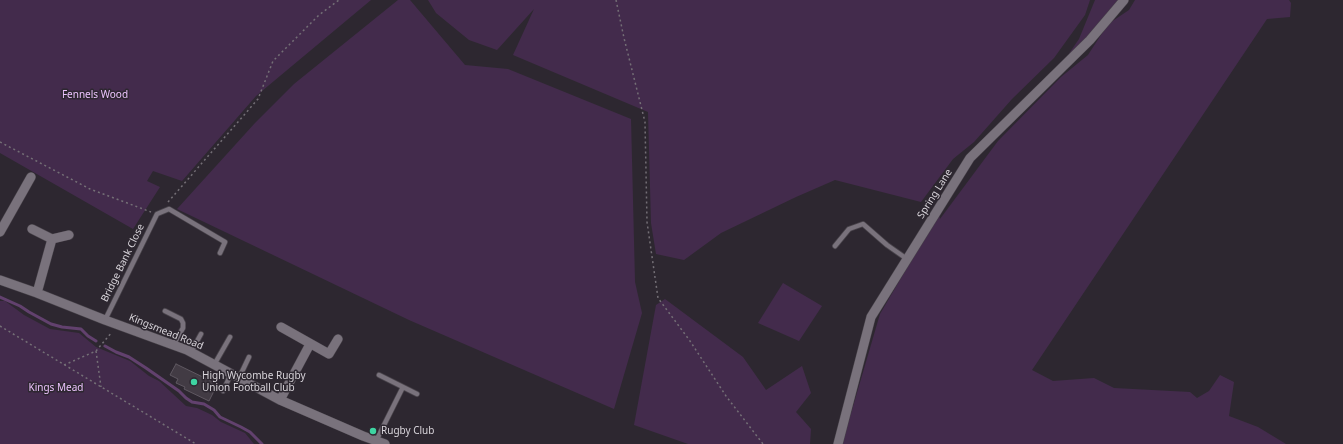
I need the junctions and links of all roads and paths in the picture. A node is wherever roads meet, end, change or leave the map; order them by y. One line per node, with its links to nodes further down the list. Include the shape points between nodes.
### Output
1 (339, 0): 6 (path, via 319,15 273,61 258,99)
2 (616, 0): 41 (path, via 645,122 647,222 658,298 726,396)
3 (1124, 0): 14 (street, Spring Lane, via 1090,40 970,158)
4 (0, 142): 7 (path, via 90,189)
5 (31, 177): 9 (street)
6 (167, 202)
7 (157, 214): 13 (lane, via 169,210 226,242); 18 (lane, Bridge Bank Close)
8 (32, 229): 11 (street)
9 (0, 232)
10 (68, 236): 11 (street)
11 (52, 239): 16 (street)
12 (835, 246): 14 (lane, via 849,229 863,224)
13 (220, 253)
14 (907, 259): 42 (street, Spring Lane, via 871,318)
15 (0, 280): 16 (street, Kingsmead Road)
16 (37, 293): 18 (street, Kingsmead Road)
17 (165, 311): 26 (lane, via 181,319 183,323)
18 (105, 320): 19 (street, Kingsmead Road)
19 (118, 324): 26 (street, Kingsmead Road); 27 (path)
20 (0, 326): 31 (path)
21 (281, 327): 25 (street)
22 (202, 334): 28 (lane)
23 (230, 337): 30 (lane)
24 (338, 339): 25 (street, via 329,354)
25 (310, 344): 38 (street)
26 (174, 345): 28 (street, Kingsmead Road)
27 (96, 351): 31 (path); 34 (path)
28 (191, 352): 30 (street, Kingsmead Road)
29 (249, 357): 33 (lane)
30 (214, 364): 33 (street, Kingsmead Road)
31 (64, 365): 34 (path)
32 (379, 375): 35 (lane)
33 (235, 376): 36 (lane); 38 (street, Kingsmead Road)
34 (101, 387): 40 (path)
35 (403, 387): 37 (lane); 39 (lane)
36 (222, 391)
37 (417, 394)
38 (280, 400): 39 (street, Kingsmead Road)
39 (381, 442)
40 (196, 444)
41 (763, 444)
42 (838, 444)

